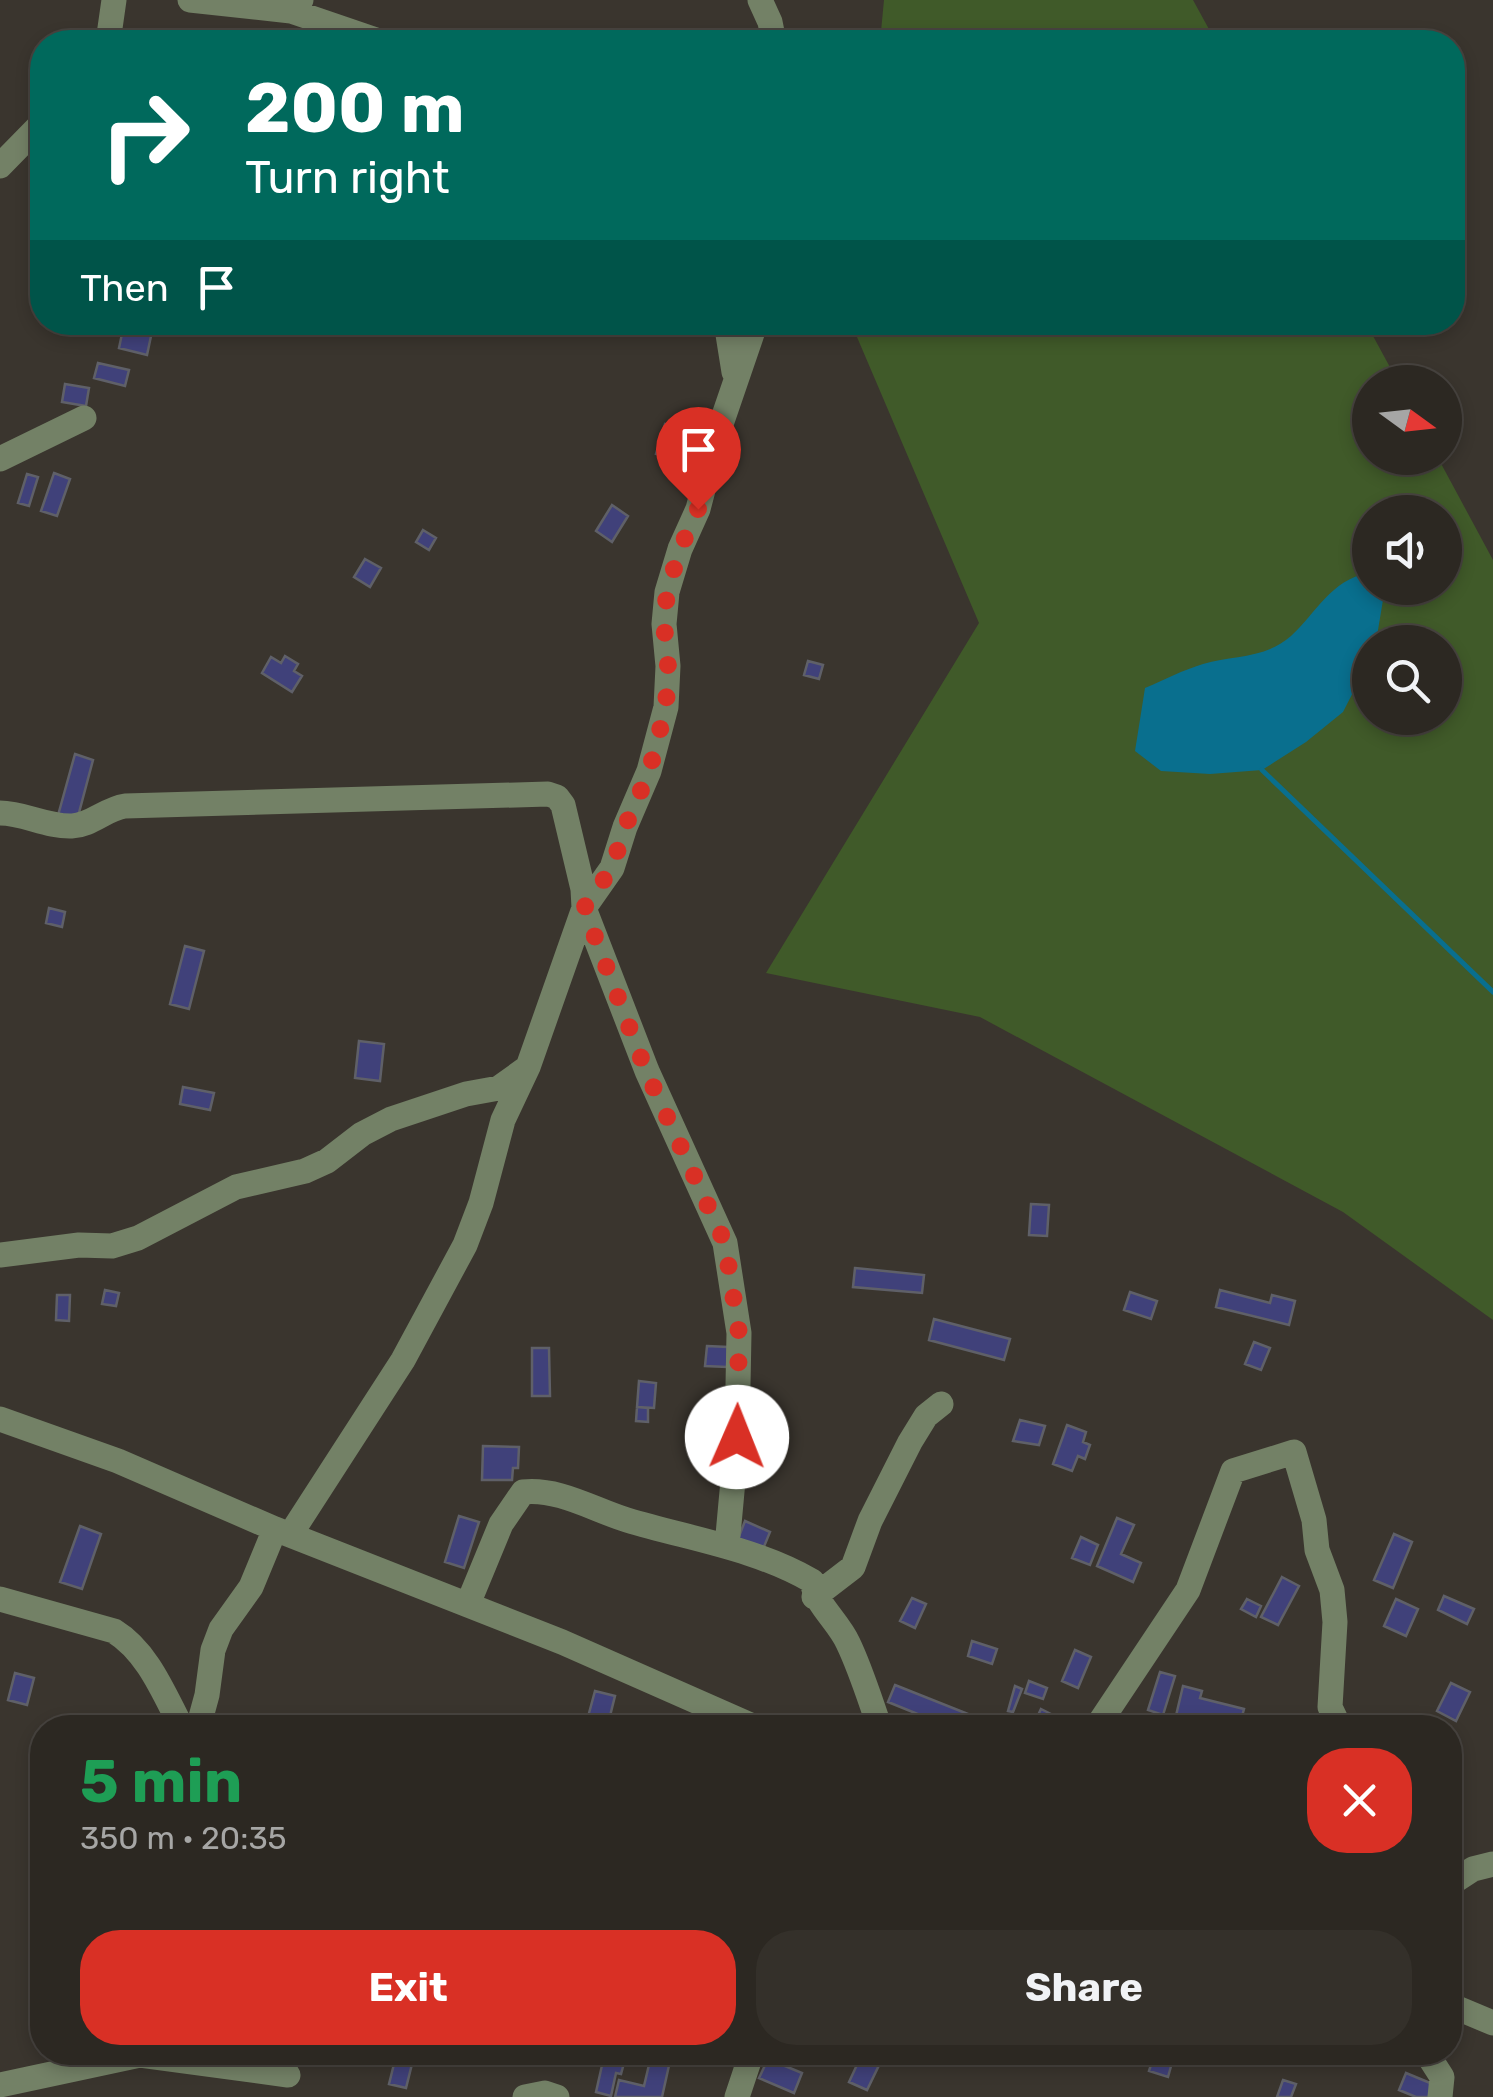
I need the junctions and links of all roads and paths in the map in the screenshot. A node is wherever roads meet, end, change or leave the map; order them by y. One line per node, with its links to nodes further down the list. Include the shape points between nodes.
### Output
1 (114, 0): 5 (street)
2 (190, 0): 4 (street)
3 (760, 0): 7 (street)
4 (296, 6): 6 (street)
5 (110, 30)
6 (353, 30)
7 (772, 30)
8 (30, 135): 9 (street)
9 (0, 166)
10 (730, 335): 12 (street)
11 (752, 335): 12 (street)
12 (735, 385): 16 (street, via 667,592 666,707 649,772 612,868)
13 (84, 418): 14 (street)
14 (0, 459)
15 (0, 813): 16 (street, via 76,826 125,806 548,794 563,805)
16 (584, 908): 17 (street); 22 (street, via 646,1071 725,1243 739,1333)
17 (528, 1066): 18 (street, via 500,1088 391,1118 327,1161 236,1186 138,1238); 21 (street, via 503,1120 465,1244 403,1360)
18 (0, 1255)
19 (941, 1404): 23 (street, via 910,1442 852,1567)
20 (0, 1418): 21 (street)
21 (282, 1532): 25 (street); 27 (street, via 221,1629)
22 (727, 1546): 23 (street, via 786,1566 812,1581); 25 (street, via 541,1490 523,1492 501,1524)
23 (814, 1596): 29 (street, via 848,1644)
24 (0, 1599): 26 (street, via 125,1638)
25 (468, 1604): 28 (street)
26 (175, 1715)
27 (202, 1715)
28 (727, 1715)
29 (875, 1715)
30 (1105, 1715): 31 (street, via 1188,1590 1234,1471 1294,1452 1332,1590)
31 (1334, 1715)
32 (1493, 1864): 33 (street)
33 (1462, 1876)
34 (1462, 2010): 35 (street)
35 (1493, 2023)
36 (90, 2065): 41 (street)
37 (218, 2065): 40 (street)
38 (748, 2065): 44 (street)
39 (1434, 2065): 45 (street, via 1442,2078)
40 (287, 2075)
41 (0, 2084)
42 (526, 2097): 43 (street)
43 (557, 2097)
44 (737, 2097)
45 (1440, 2097)

